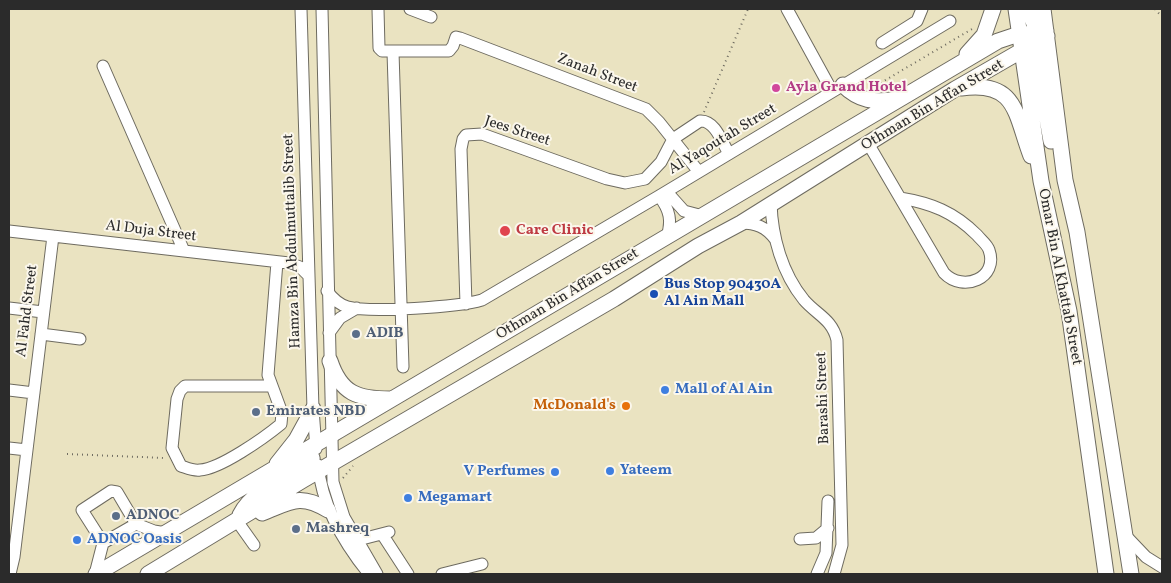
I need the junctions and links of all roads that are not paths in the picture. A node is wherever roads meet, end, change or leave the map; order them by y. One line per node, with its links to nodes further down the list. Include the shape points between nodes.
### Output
1 (301, 9): 39 (street, Hamza Bin Abdulmuttalib Street)
2 (316, 9): 15 (street)
3 (322, 9): 15 (street)
4 (378, 9): 18 (street, via 378,48 382,52)
5 (410, 9): 12 (street)
6 (787, 9): 21 (street)
7 (922, 9): 16 (street, via 917,20)
8 (993, 9): 20 (main road, via 980,41)
9 (1016, 9): 17 (main road, Omar Bin Al Khattab Street)
10 (1029, 9): 14 (main road, via 1034,24)
11 (1042, 9): 14 (main road, Omar Bin Al Khattab Street)
12 (431, 17)
13 (950, 20): 21 (street, Al Yaqoutah Street)
14 (1046, 33): 17 (main road, Othman Bin Affan Street); 28 (main road, Omar Bin Al Khattab Street)
15 (322, 39): 44 (street)
16 (882, 43)
17 (1024, 44): 20 (main road, Othman Bin Affan Street, via 998,42); 22 (main road, Othman Bin Affan Street); 28 (main road, via 1037,62 1053,154); 29 (main road, Omar Bin Al Khattab Street)
18 (393, 52): 24 (street, Zanah Street, via 449,50 456,37 460,38 646,109); 48 (street)
19 (102, 66): 40 (street)
20 (952, 68): 23 (main road, Othman Bin Affan Street)
21 (838, 88): 23 (main road, via 877,102); 26 (street, Al Yaqoutah Street)
22 (955, 89): 25 (main road, Othman Bin Affan Street); 29 (main road, via 984,87 1003,93 1015,112)
23 (902, 98): 33 (main road, Othman Bin Affan Street)
24 (673, 140): 26 (street, via 700,121 705,121 712,125); 27 (street, Zanah Street); 45 (street, Jees Street, via 654,172 645,179 625,183 482,134 466,135 461,148)
25 (869, 145): 31 (street); 32 (main road, Othman Bin Affan Street)
26 (729, 154): 27 (street, Al Yaqoutah Street)
27 (699, 172): 30 (street, Al Yaqoutah Street)
28 (1065, 180): 72 (main road, Omar Bin Al Khattab Street, via 1077,232)
29 (1041, 182): 90 (main road, Omar Bin Al Khattab Street, via 1069,311)
30 (663, 194): 33 (street, Al Yaqoutah Street, via 684,211); 37 (street, via 670,219); 45 (street, Al Yaqoutah Street, via 488,298)
31 (900, 198): 31 (street, via 948,277 964,283 976,281 985,273 990,251 965,224 936,206)
32 (770, 203): 34 (main road, Othman Bin Affan Street); 38 (street, Barashi Street)
33 (703, 216): 37 (main road, Othman Bin Affan Street)
34 (741, 223): 38 (street, via 764,228); 64 (main road, Othman Bin Affan Street)
35 (9, 231): 36 (street, Al Duja Street)
36 (52, 236): 40 (street, Al Duja Street); 49 (street, Al Fahd Street)
37 (667, 237): 58 (main road, Othman Bin Affan Street)
38 (775, 239): 89 (street, Barashi Street, via 787,273 800,294 829,322 836,340 842,545)
39 (308, 247): 42 (street, via 300,257); 43 (street, Hamza Bin Abdulmuttalib Street)
40 (184, 251): 41 (street, Al Duja Street)
41 (277, 262): 42 (street, Al Duja Street); 55 (street, via 268,370)
42 (289, 262): 43 (street)
43 (309, 276): 59 (street, Hamza Bin Abdulmuttalib Street)
44 (327, 291): 47 (street, Al Yaqoutah Street, via 340,304); 50 (street)
45 (466, 304): 48 (street, Al Yaqoutah Street)
46 (9, 308): 49 (street)
47 (357, 308): 48 (street, Al Yaqoutah Street); 50 (street, via 340,318)
48 (401, 309): 54 (street)
49 (43, 312): 51 (street, Al Fahd Street)
50 (329, 333): 53 (street)
51 (41, 334): 52 (street); 57 (street, Al Fahd Street)
52 (80, 339)
53 (330, 361): 58 (main road, via 338,381 360,398); 60 (street)
54 (402, 367)
55 (271, 386): 55 (street, via 283,418 276,428 245,450 209,469 181,466 172,448 177,399 185,386)
56 (9, 390): 57 (street)
57 (34, 393): 63 (street, Al Fahd Street)
58 (392, 399): 60 (main road, Othman Bin Affan Street)
59 (313, 409): 62 (street, Hamza Bin Abdulmuttalib Street); 65 (main road, via 296,440)
60 (331, 437): 62 (main road, Othman Bin Affan Street); 64 (street)
61 (9, 448): 63 (street)
62 (311, 448): 64 (street, Hamza Bin Abdulmuttalib Street); 65 (main road, Othman Bin Affan Street); 68 (main road, via 312,458 308,464 250,501)
63 (27, 450): 76 (street, Al Fahd Street)
64 (325, 468): 67 (street); 68 (main road, Othman Bin Affan Street); 73 (street, via 333,482 339,507)
65 (270, 472): 71 (main road, Othman Bin Affan Street)
66 (828, 502): 70 (street)
67 (328, 510): 68 (main road, via 311,501 297,500); 84 (street)
68 (237, 521): 75 (street); 83 (main road, Othman Bin Affan Street)
69 (136, 524): 71 (street); 74 (street); 74 (street, via 117,492 111,491 82,510)
70 (828, 528): 77 (street); 77 (street, via 816,538 800,542 816,545)
71 (166, 533): 82 (main road, Othman Bin Affan Street)
72 (1124, 534): 79 (street, via 1146,557); 91 (main road, Omar Bin Al Khattab Street)
73 (358, 540): 85 (street); 86 (street, via 386,533)
74 (103, 543): 82 (street)
75 (254, 545)
76 (14, 557): 80 (street, Al Fahd Street); 81 (street, Al Fahd Street)
77 (825, 557): 88 (street)
78 (482, 564): 87 (street)
79 (1162, 567)
80 (10, 574)
81 (19, 574)
82 (96, 574)
83 (148, 574)
84 (369, 574)
85 (377, 574)
86 (408, 574)
87 (442, 574)
88 (817, 574)
89 (834, 574)
90 (1106, 574)
91 (1131, 574)

